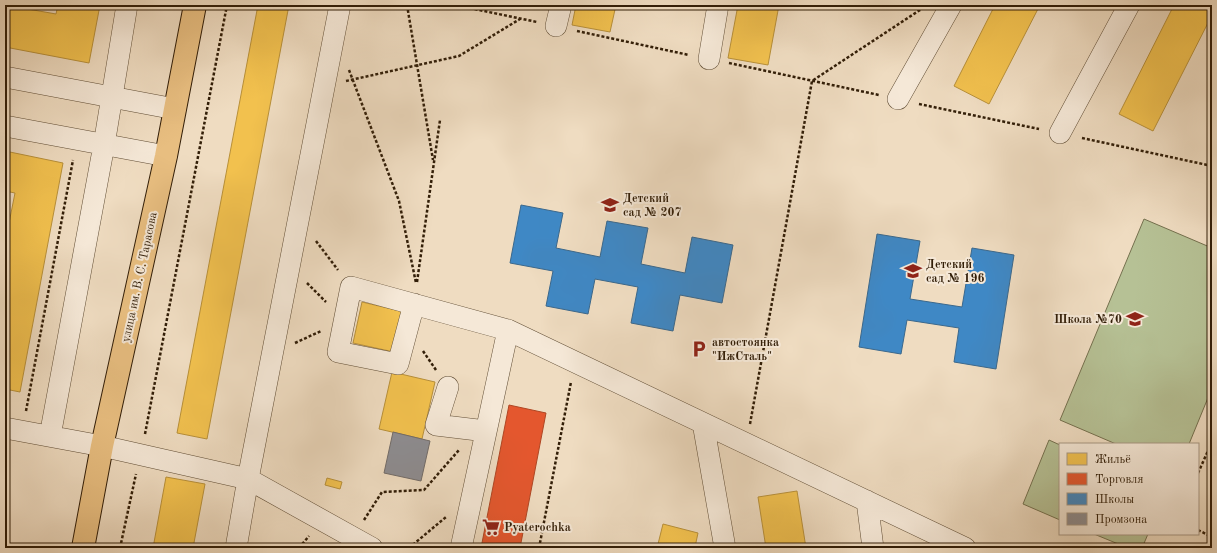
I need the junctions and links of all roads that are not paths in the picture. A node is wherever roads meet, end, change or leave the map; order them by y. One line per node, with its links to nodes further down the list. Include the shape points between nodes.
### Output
1 (127, 5): 11 (lane)
2 (195, 5): 13 (main road, улица им. В. С. Тарасова)
3 (340, 5): 26 (lane)
4 (560, 5): 8 (lane)
5 (718, 5): 9 (lane)
6 (951, 5): 12 (lane)
7 (1129, 5): 15 (lane)
8 (556, 26)
9 (709, 59)
10 (5, 77): 11 (lane)
11 (112, 97): 13 (lane); 16 (lane)
12 (898, 99)
13 (175, 109): 17 (main road, улица им. В. С. Тарасова)
14 (5, 126): 16 (lane)
15 (1060, 133)
16 (104, 145): 17 (lane); 24 (lane)
17 (166, 156): 25 (main road, улица им. В. С. Тарасова)
18 (414, 304): 18 (lane, via 398,364 338,352 352,287); 19 (lane)
19 (508, 330): 21 (lane); 23 (lane)
20 (448, 387): 23 (lane, via 436,425)
21 (703, 423): 27 (lane); 32 (lane)
22 (14, 430): 24 (lane)
23 (486, 431): 31 (lane)
24 (50, 436): 25 (lane)
25 (102, 446): 26 (lane); 28 (main road, улица им. В. С. Тарасова)
26 (248, 479): 29 (lane); 30 (lane)
27 (867, 501): 33 (lane); 34 (lane)
28 (83, 548)
29 (236, 548)
30 (372, 548)
31 (461, 548)
32 (725, 548)
33 (873, 548)
34 (965, 548)

